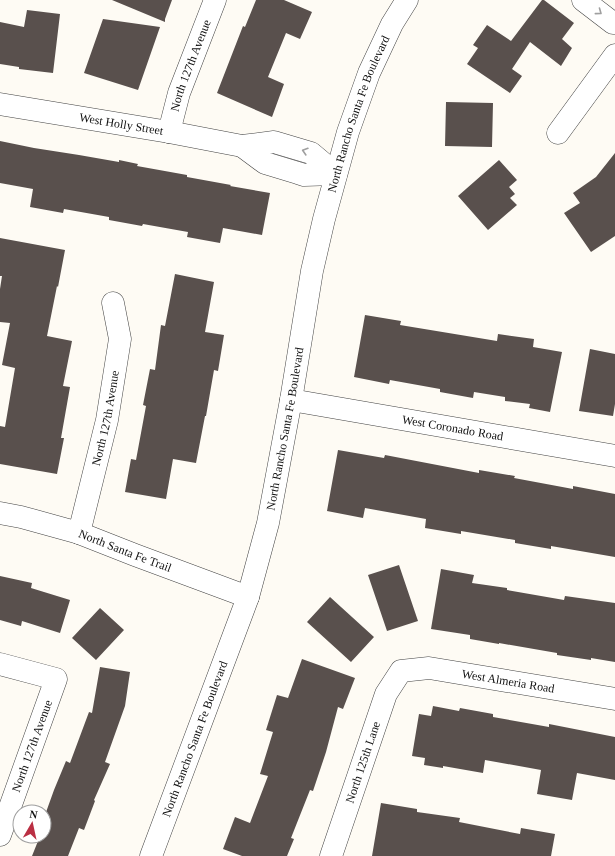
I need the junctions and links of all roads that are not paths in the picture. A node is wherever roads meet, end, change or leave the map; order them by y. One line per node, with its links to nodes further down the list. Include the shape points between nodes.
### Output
1 (215, 0): 7 (street, North 127th Avenue, via 179,93)
2 (407, 0): 9 (street, North Rancho Santa Fe Boulevard, via 392,24 370,73 348,132)
3 (582, 0): 4 (street, one-way to 4)
4 (615, 23)
5 (615, 56): 8 (street)
6 (0, 104): 7 (street, West Holly Street)
7 (169, 132): 9 (street, West Holly Street, via 242,146 274,142 311,153)
8 (558, 132)
9 (336, 174): 11 (street, North Rancho Santa Fe Boulevard, via 312,271)
10 (113, 303): 14 (street, North 127th Avenue, via 120,339 107,420)
11 (291, 400): 12 (street, West Coronado Road); 15 (street, North Rancho Santa Fe Boulevard, via 268,523)
12 (615, 456)
13 (0, 513): 14 (street, North Santa Fe Trail)
14 (79, 533): 15 (street, North Santa Fe Trail)
15 (248, 597): 20 (street, North Rancho Santa Fe Boulevard)
16 (0, 664): 19 (street, North 127th Avenue, via 56,679)
17 (401, 671): 18 (street, West Almeria Road, via 429,668); 21 (street, North 125th Lane, via 386,694)
18 (615, 700)
19 (0, 835)
20 (151, 856)
21 (331, 856)

